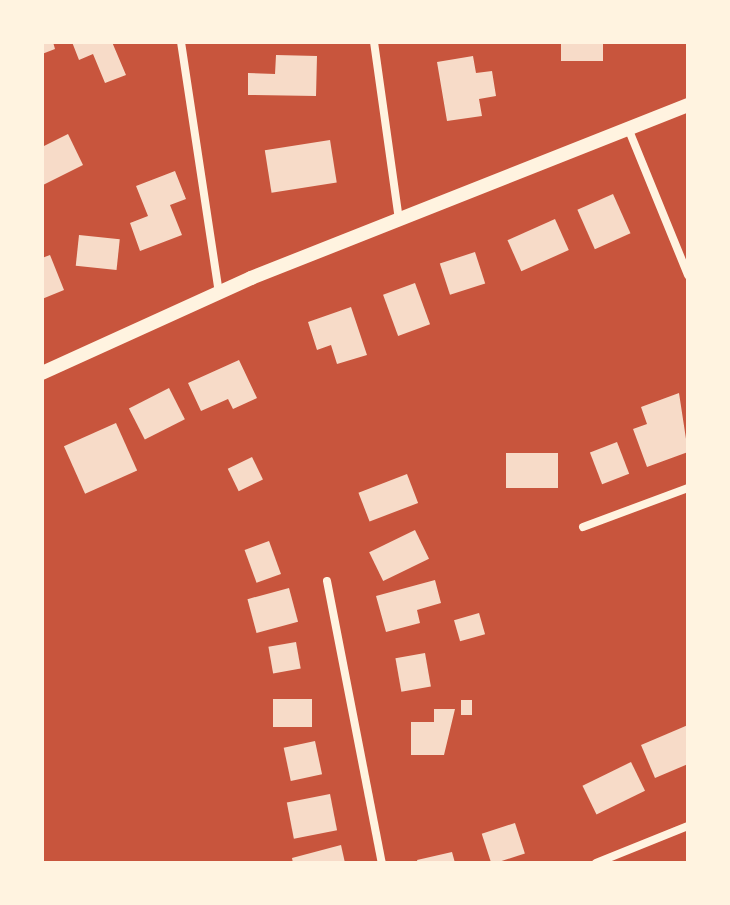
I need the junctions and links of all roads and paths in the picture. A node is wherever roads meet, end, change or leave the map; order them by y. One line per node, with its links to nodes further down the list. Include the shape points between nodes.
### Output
1 (181, 42): 7 (street)
2 (374, 42): 5 (street)
3 (688, 105): 4 (street)
4 (628, 128): 5 (street); 6 (street)
5 (399, 220): 7 (street)
6 (688, 275)
7 (219, 293): 8 (street)
8 (42, 373)
9 (688, 488): 10 (street)
10 (583, 527)
11 (327, 581): 13 (street)
12 (688, 826): 14 (street)
13 (382, 863)
14 (596, 863)

